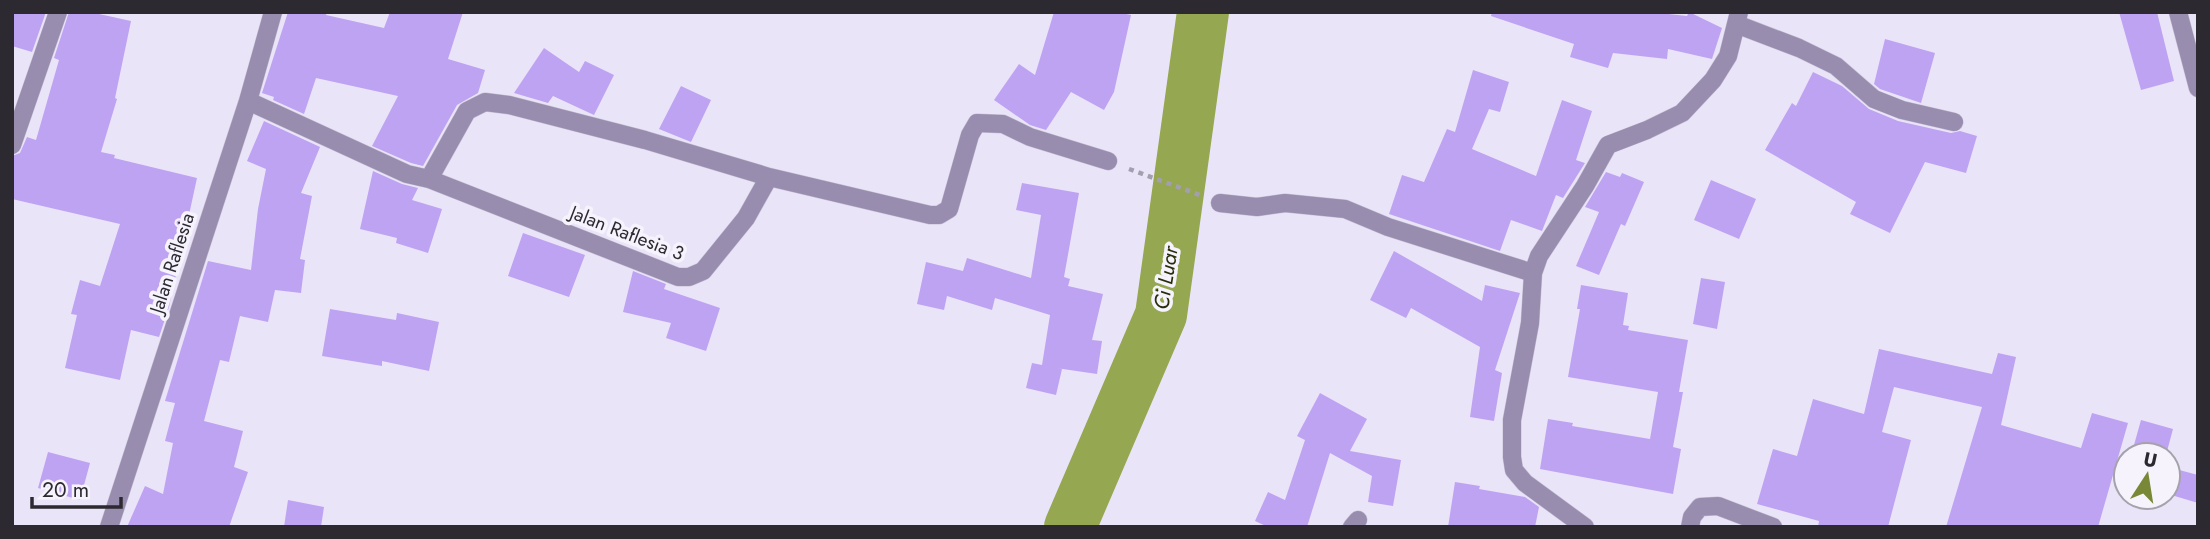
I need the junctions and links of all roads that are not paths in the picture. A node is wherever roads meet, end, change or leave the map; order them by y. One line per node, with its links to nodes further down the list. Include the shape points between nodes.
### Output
1 (58, 12): 8 (street)
2 (273, 12): 6 (street, Jalan Raflesia)
3 (2178, 12): 5 (street)
4 (1738, 18): 7 (street, via 1836,66 1874,99); 13 (street, via 1728,56 1682,113 1608,145)
5 (2198, 88)
6 (248, 101): 11 (street, Jalan Raflesia 3, via 407,174); 14 (street, Jalan Raflesia)
7 (1954, 122)
8 (12, 145)
9 (1108, 161): 10 (street, via 1003,124 978,123 970,135 954,198 949,209 939,215)
10 (769, 177): 11 (street, via 645,140 485,102 467,111); 11 (street, Jalan Raflesia 3, via 746,218 703,271 689,277 678,277)
11 (429, 179)
12 (1220, 202): 13 (street, via 1345,209)
13 (1533, 273): 15 (street, via 1530,323 1513,420 1514,470)
14 (109, 527)
15 (1585, 527)
16 (1690, 527): 17 (street, via 1696,510 1718,506)
17 (1773, 527)

